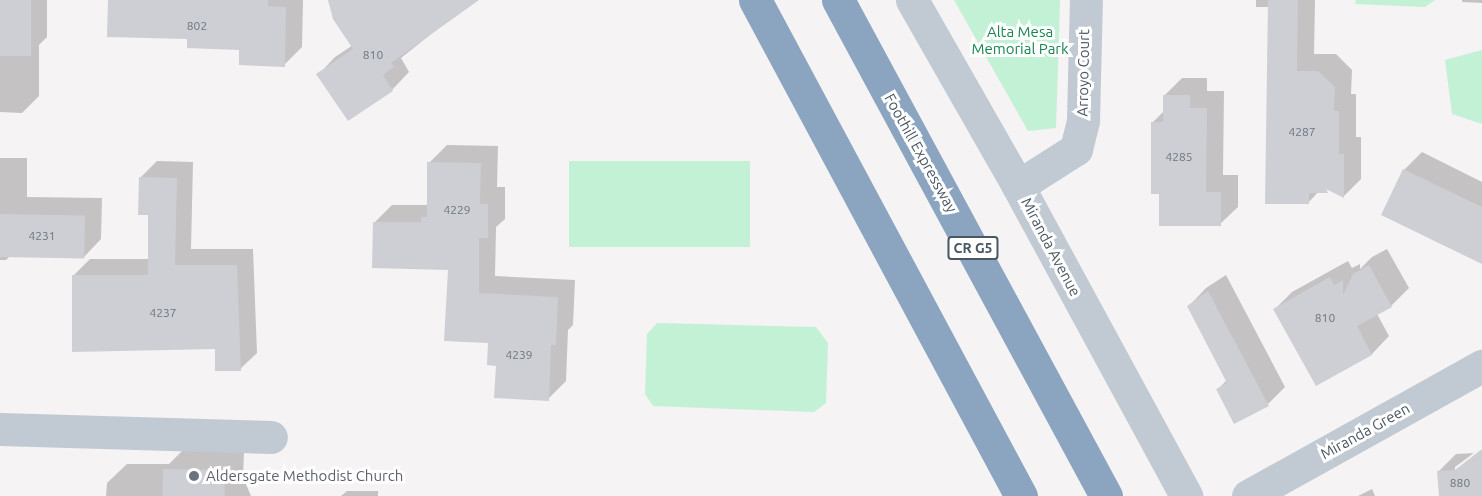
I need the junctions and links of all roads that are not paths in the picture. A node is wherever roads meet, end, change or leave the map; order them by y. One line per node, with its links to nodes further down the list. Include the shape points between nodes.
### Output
1 (755, 0): 9 (highway)
2 (838, 0): 10 (highway, Foothill Expressway / CR G5)
3 (912, 0): 5 (street, Miranda Avenue)
4 (1086, 0): 5 (street, Arroyo Court, via 1083,120 1076,149)
5 (1018, 186): 11 (street, Miranda Avenue)
6 (1482, 366): 12 (street, Miranda Green)
7 (0, 429): 8 (street)
8 (271, 437)
9 (1021, 496)
10 (1106, 496)
11 (1186, 496)
12 (1248, 496)

